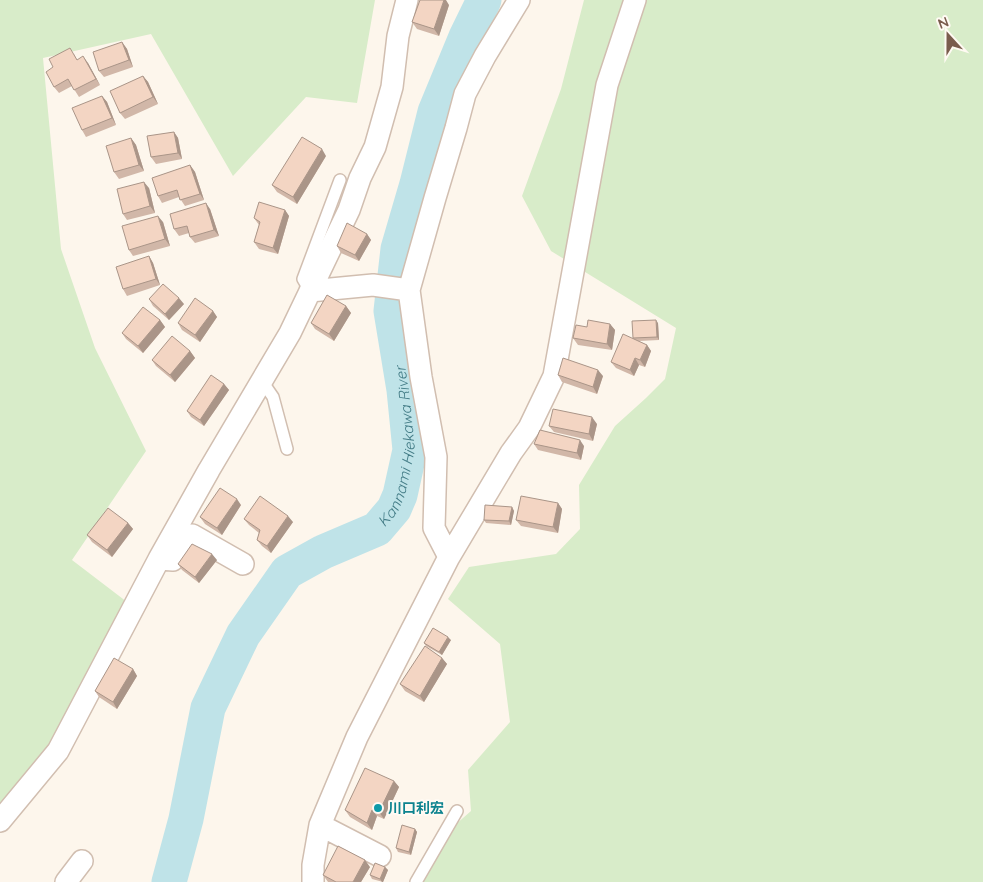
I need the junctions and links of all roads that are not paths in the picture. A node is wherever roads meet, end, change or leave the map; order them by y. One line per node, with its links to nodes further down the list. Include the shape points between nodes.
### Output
1 (407, 0): 6 (street, via 398,36 392,87 376,146)
2 (519, 0): 5 (street, via 465,94)
3 (635, 0): 9 (street, via 606,85 554,376 529,428)
4 (340, 180): 6 (lane, via 303,279)
5 (409, 290): 6 (street, via 373,285); 9 (street, via 436,457 434,528)
6 (310, 291): 7 (street)
7 (262, 381): 8 (lane, via 273,397); 10 (street)
8 (286, 448)
9 (449, 557): 14 (street, via 357,737)
10 (159, 558): 11 (street, via 173,560 192,535); 13 (street, via 58,751)
11 (243, 564)
12 (457, 811): 19 (lane)
13 (0, 821)
14 (320, 825): 15 (street); 18 (street)
15 (380, 856)
16 (82, 861): 17 (street)
17 (66, 882)
18 (313, 882)
19 (416, 882)

